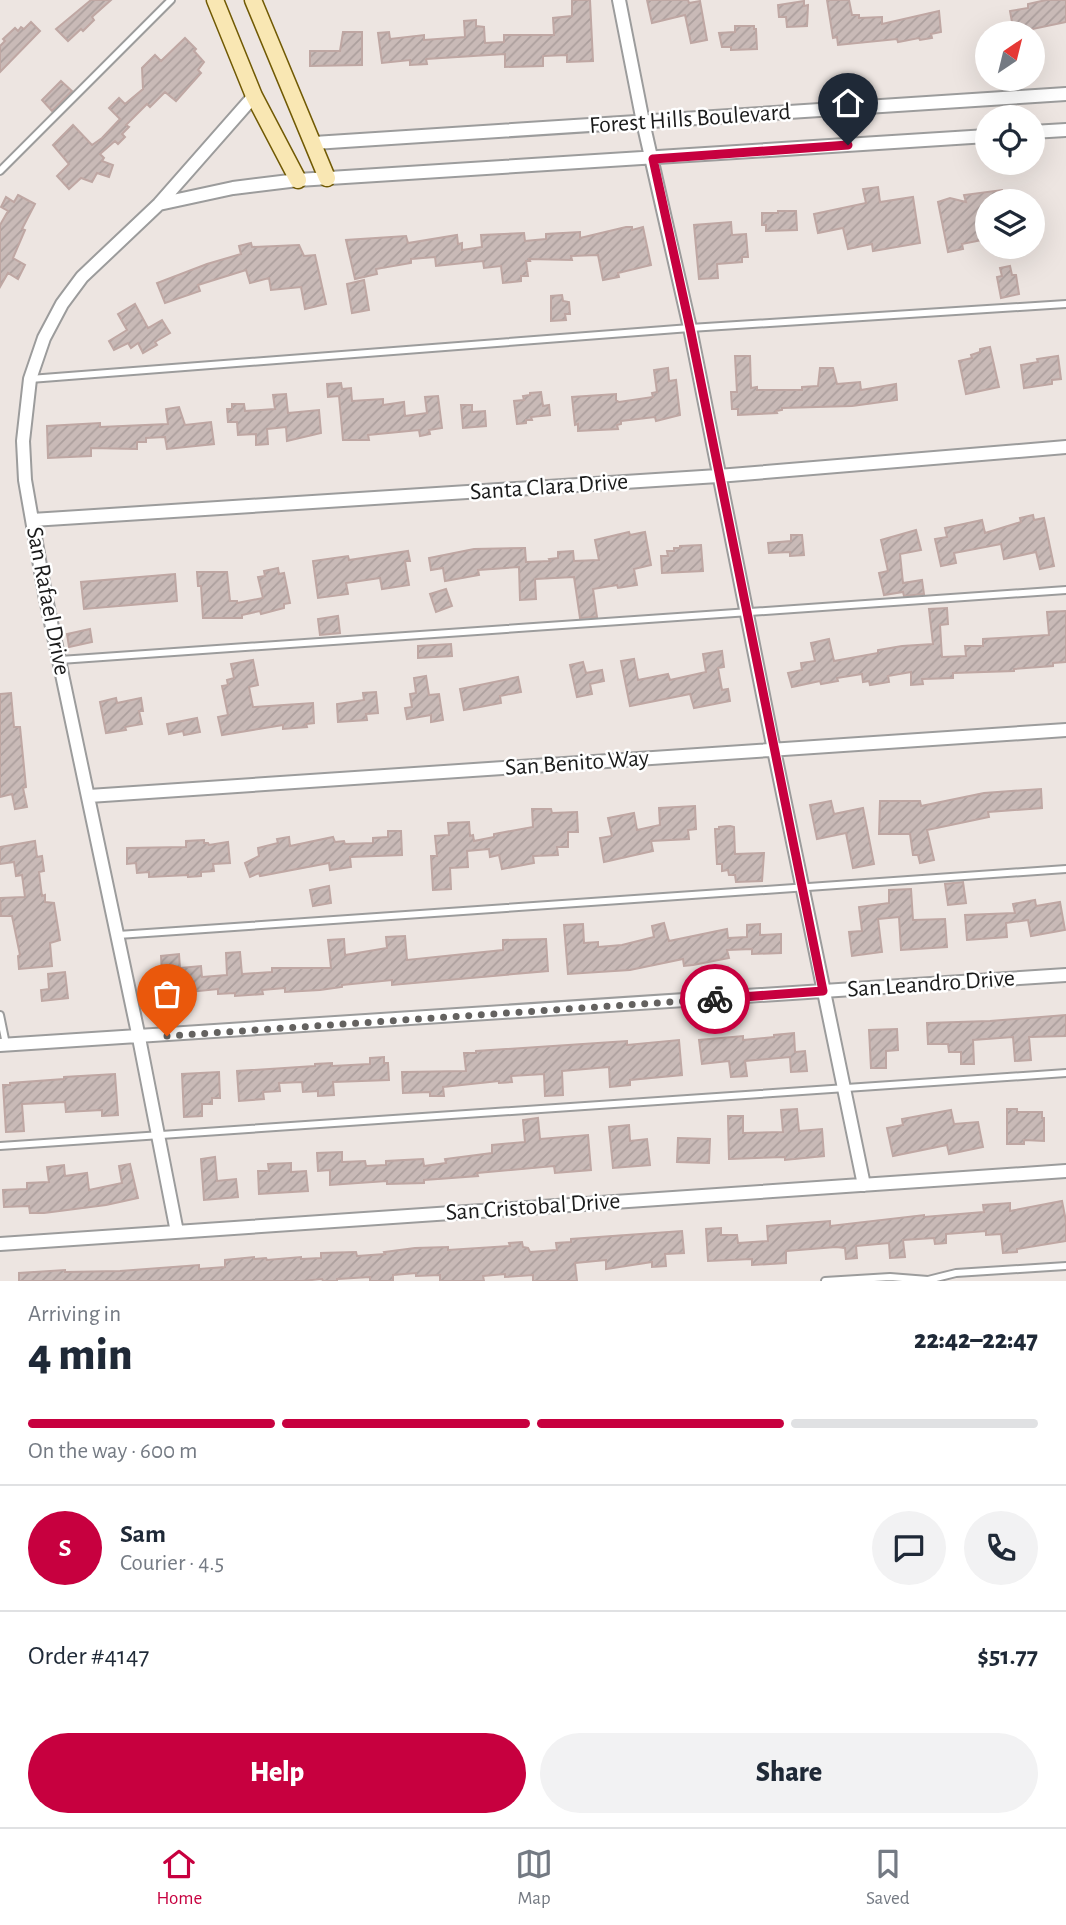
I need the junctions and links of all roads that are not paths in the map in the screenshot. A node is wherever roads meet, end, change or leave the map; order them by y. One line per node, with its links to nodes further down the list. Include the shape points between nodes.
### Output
1 (170, 0): 13 (lane)
2 (215, 0): 6 (street)
3 (253, 0): 11 (street)
4 (619, 0): 7 (street)
5 (1066, 94): 7 (street, Forest Hills Boulevard)
6 (254, 96): 15 (street); 16 (street, San Rafael Drive)
7 (643, 122): 11 (street, Forest Hills Boulevard); 12 (street)
8 (1066, 130): 9 (street)
9 (1045, 131)
10 (975, 137): 12 (street, Forest Hills Boulevard)
11 (314, 143): 14 (street)
12 (653, 159): 14 (street, Forest Hills Boulevard); 18 (street)
13 (0, 172)
14 (327, 178): 15 (street)
15 (298, 180): 16 (street)
16 (159, 204): 19 (street, San Rafael Drive, via 96,263 62,304)
17 (1066, 304): 18 (lane)
18 (690, 328): 19 (lane); 21 (street)
19 (30, 379): 22 (street, San Rafael Drive, via 23,441)
20 (1066, 447): 21 (street, Santa Clara Drive)
21 (719, 476): 22 (street, Santa Clara Drive); 24 (street)
22 (32, 520): 25 (street, San Rafael Drive)
23 (1066, 590): 24 (lane)
24 (747, 611): 25 (lane); 27 (street)
25 (60, 660): 28 (street, San Rafael Drive)
26 (1066, 730): 27 (street, San Benito Way)
27 (774, 750): 28 (street, San Benito Way); 30 (street)
28 (89, 796): 31 (street, San Rafael Drive)
29 (1066, 869): 30 (lane)
30 (802, 888): 31 (lane); 33 (street)
31 (118, 935): 35 (street, San Rafael Drive)
32 (1066, 975): 33 (street, San Leandro Drive)
33 (823, 991): 35 (street, San Leandro Drive); 38 (street)
34 (0, 1015): 36 (lane)
35 (139, 1038): 36 (street, San Leandro Drive); 39 (street, San Rafael Drive)
36 (3, 1045)
37 (1066, 1073): 38 (lane)
38 (844, 1088): 39 (lane); 42 (street)
39 (158, 1135): 40 (lane); 43 (street, San Rafael Drive)
40 (0, 1146)
41 (1066, 1171): 42 (street, San Cristobal Drive)
42 (864, 1185): 43 (street, San Cristobal Drive)
43 (177, 1232): 44 (street, San Cristobal Drive)
44 (0, 1244)
45 (1066, 1266): 46 (lane, via 928,1279)
46 (825, 1281)

